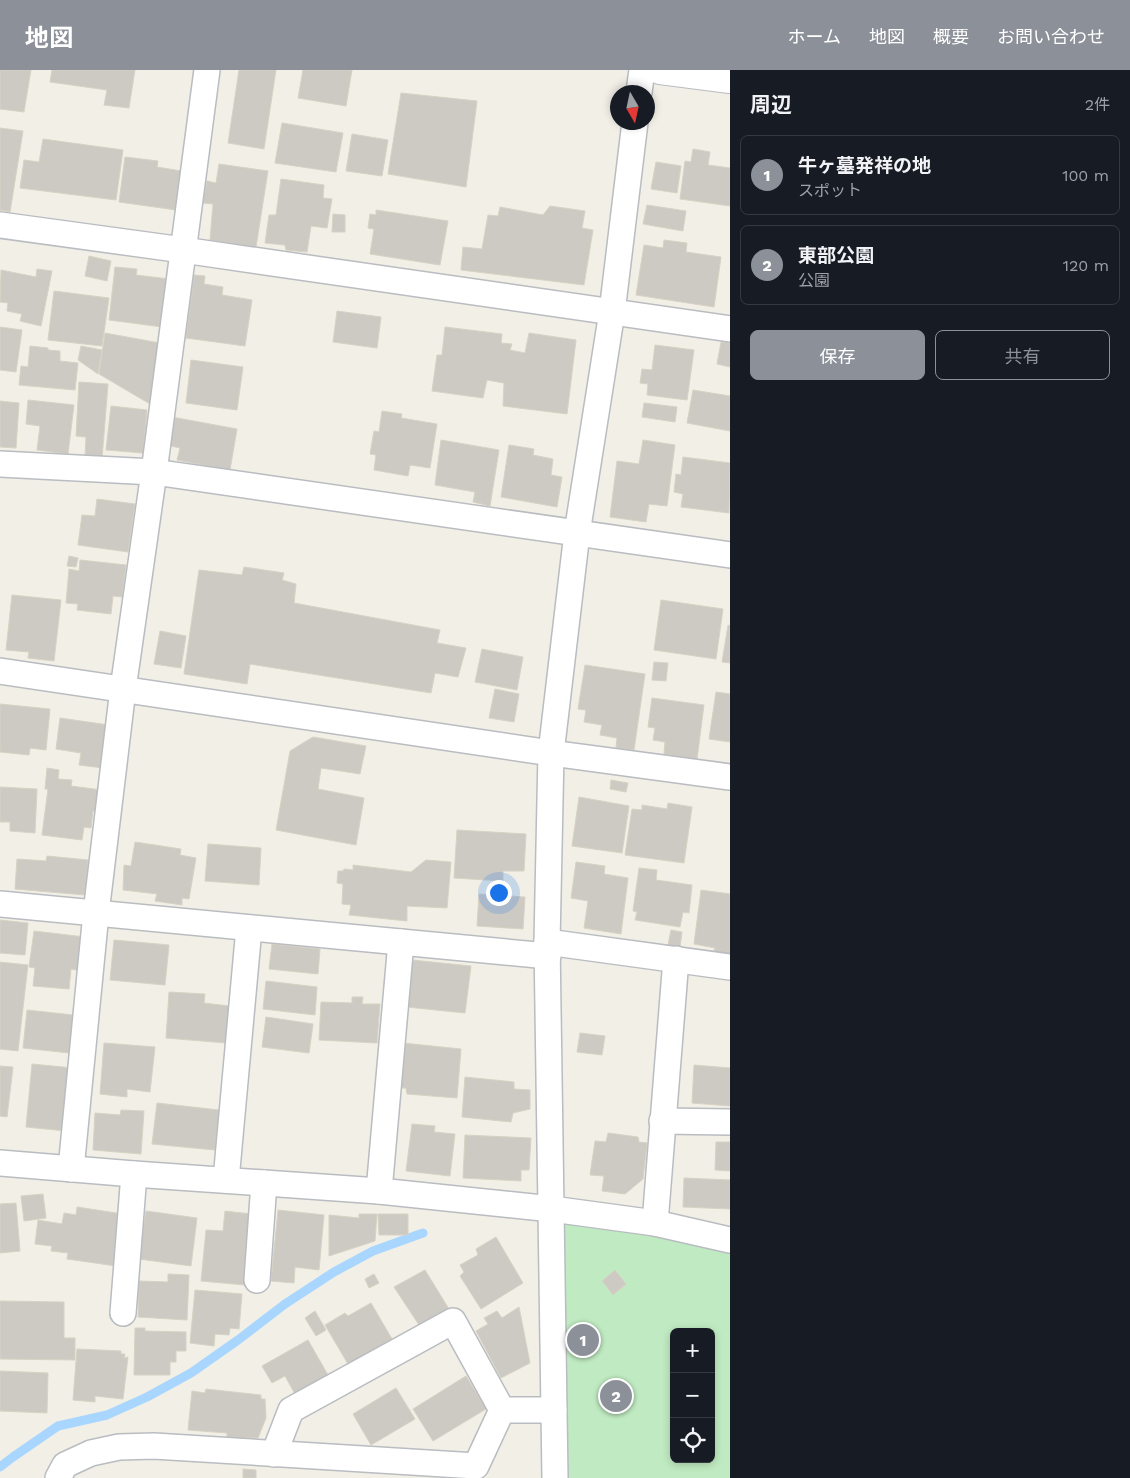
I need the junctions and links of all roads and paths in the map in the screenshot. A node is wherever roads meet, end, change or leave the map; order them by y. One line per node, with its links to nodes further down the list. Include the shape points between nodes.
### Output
1 (207, 70): 8 (street)
2 (642, 70): 5 (street)
3 (660, 70): 4 (street)
4 (730, 79)
5 (640, 85)
6 (634, 130): 9 (street)
7 (0, 225): 8 (street)
8 (183, 250): 9 (street); 12 (street)
9 (612, 312): 10 (street); 13 (street)
10 (730, 329)
11 (0, 464): 12 (street)
12 (154, 472): 13 (street); 16 (street)
13 (576, 533): 14 (street); 17 (street)
14 (730, 555)
15 (0, 671): 16 (street)
16 (123, 689): 17 (street); 20 (street)
17 (552, 753): 18 (street); 23 (street)
18 (730, 777)
19 (0, 904): 20 (street)
20 (96, 914): 21 (street); 29 (street)
21 (249, 928): 22 (street); 31 (street)
22 (401, 942): 23 (street); 33 (street)
23 (548, 949): 24 (street); 34 (street)
24 (676, 960): 25 (street); 26 (street)
25 (730, 967)
26 (662, 1121): 27 (street); 35 (street)
27 (730, 1122)
28 (0, 1163): 29 (street)
29 (71, 1169): 30 (street)
30 (134, 1174): 31 (street); 38 (street)
31 (226, 1180): 32 (street)
32 (264, 1183): 33 (street); 37 (street)
33 (379, 1192): 34 (street)
34 (552, 1209): 35 (street); 40 (street)
35 (655, 1223): 36 (street)
36 (730, 1240)
37 (257, 1280)
38 (122, 1313)
39 (502, 1410): 40 (street); 41 (street, via 476,1466); 41 (street, via 453,1321 291,1410)
40 (554, 1410): 43 (street)
41 (274, 1454): 42 (street, via 154,1446 119,1447 91,1453 65,1465)
42 (58, 1478)
43 (555, 1478)

